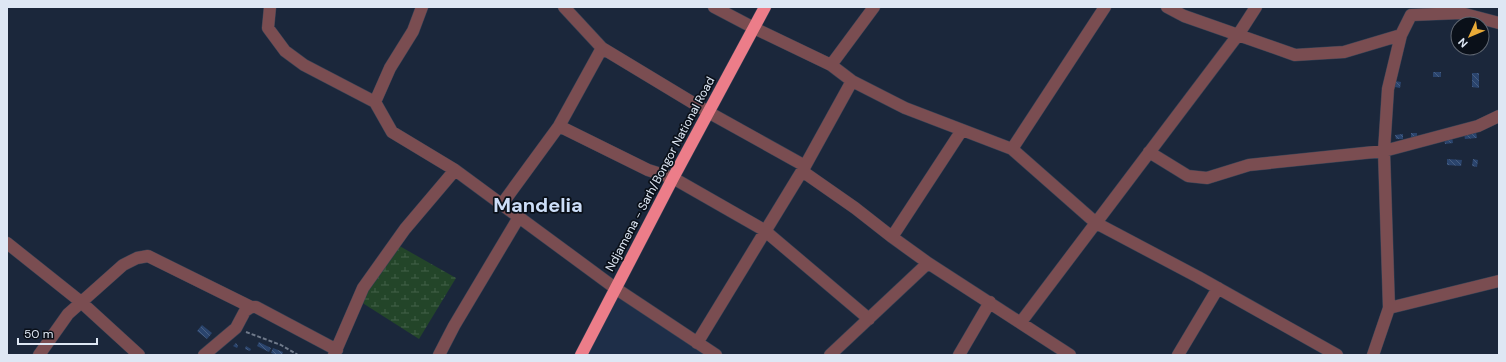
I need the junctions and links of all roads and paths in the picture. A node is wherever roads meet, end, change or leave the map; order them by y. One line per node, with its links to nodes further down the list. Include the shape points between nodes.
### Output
1 (270, 7): 18 (street, via 268,28 285,51 304,65)
2 (422, 7): 18 (street)
3 (564, 7): 15 (street)
4 (714, 7): 12 (street)
5 (765, 7): 12 (highway, Ndjamena - Sarh/Bongor National Road)
6 (874, 7): 16 (street)
7 (1105, 7): 23 (street)
8 (1167, 7): 13 (street, via 1184,16)
9 (1256, 7): 13 (street)
10 (1411, 11): 11 (street, via 1461,13); 14 (street)
11 (1499, 23)
12 (754, 28): 16 (street); 19 (highway, Ndjamena - Sarh/Bongor National Road)
13 (1238, 35): 14 (street, via 1295,55 1344,52); 25 (street)
14 (1401, 35): 24 (street, via 1388,89)
15 (602, 48): 19 (street); 21 (street)
16 (830, 65): 17 (street)
17 (852, 81): 22 (street, via 905,108); 26 (street)
18 (375, 102): 27 (street, via 392,132)
19 (708, 112): 26 (street); 28 (highway, Ndjamena - Sarh/Bongor National Road)
20 (1499, 116): 24 (street, via 1478,126)
21 (559, 126): 28 (street, via 648,170); 29 (street)
22 (962, 130): 23 (street); 33 (street)
23 (1012, 149): 31 (street)
24 (1384, 151): 25 (street, via 1249,165 1207,178 1188,176); 42 (street)
25 (1149, 152): 31 (street)
26 (804, 169): 32 (street); 33 (street)
27 (455, 170): 29 (street); 47 (street, via 405,229 363,288)
28 (673, 178): 32 (street); 37 (highway, Ndjamena - Sarh/Bongor National Road)
29 (502, 204): 30 (street)
30 (519, 217): 37 (street); 52 (street)
31 (1096, 223): 38 (street); 44 (street)
32 (764, 230): 43 (street); 46 (street)
33 (892, 237): 35 (street)
34 (7, 242): 39 (street)
35 (928, 263): 40 (street); 43 (street)
36 (1499, 281): 42 (street)
37 (615, 288): 46 (street); 53 (highway, Ndjamena - Sarh/Bongor National Road)
38 (1218, 288): 58 (street); 59 (street)
39 (81, 302): 41 (street, via 123,265 148,256); 48 (street, via 68,314); 49 (street)
40 (990, 302): 44 (street); 56 (street)
41 (252, 307): 45 (street, via 245,311); 47 (street)
42 (1389, 308): 60 (street)
43 (869, 319): 55 (street)
44 (1021, 322): 57 (street)
45 (233, 331): 50 (street); 51 (path, via 281,345)
46 (697, 343): 54 (street)
47 (335, 352)
48 (39, 355)
49 (139, 355)
50 (204, 355)
51 (298, 355)
52 (439, 355)
53 (580, 355)
54 (716, 355)
55 (830, 355)
56 (958, 355)
57 (1070, 355)
58 (1178, 355)
59 (1336, 355)
60 (1373, 355)

